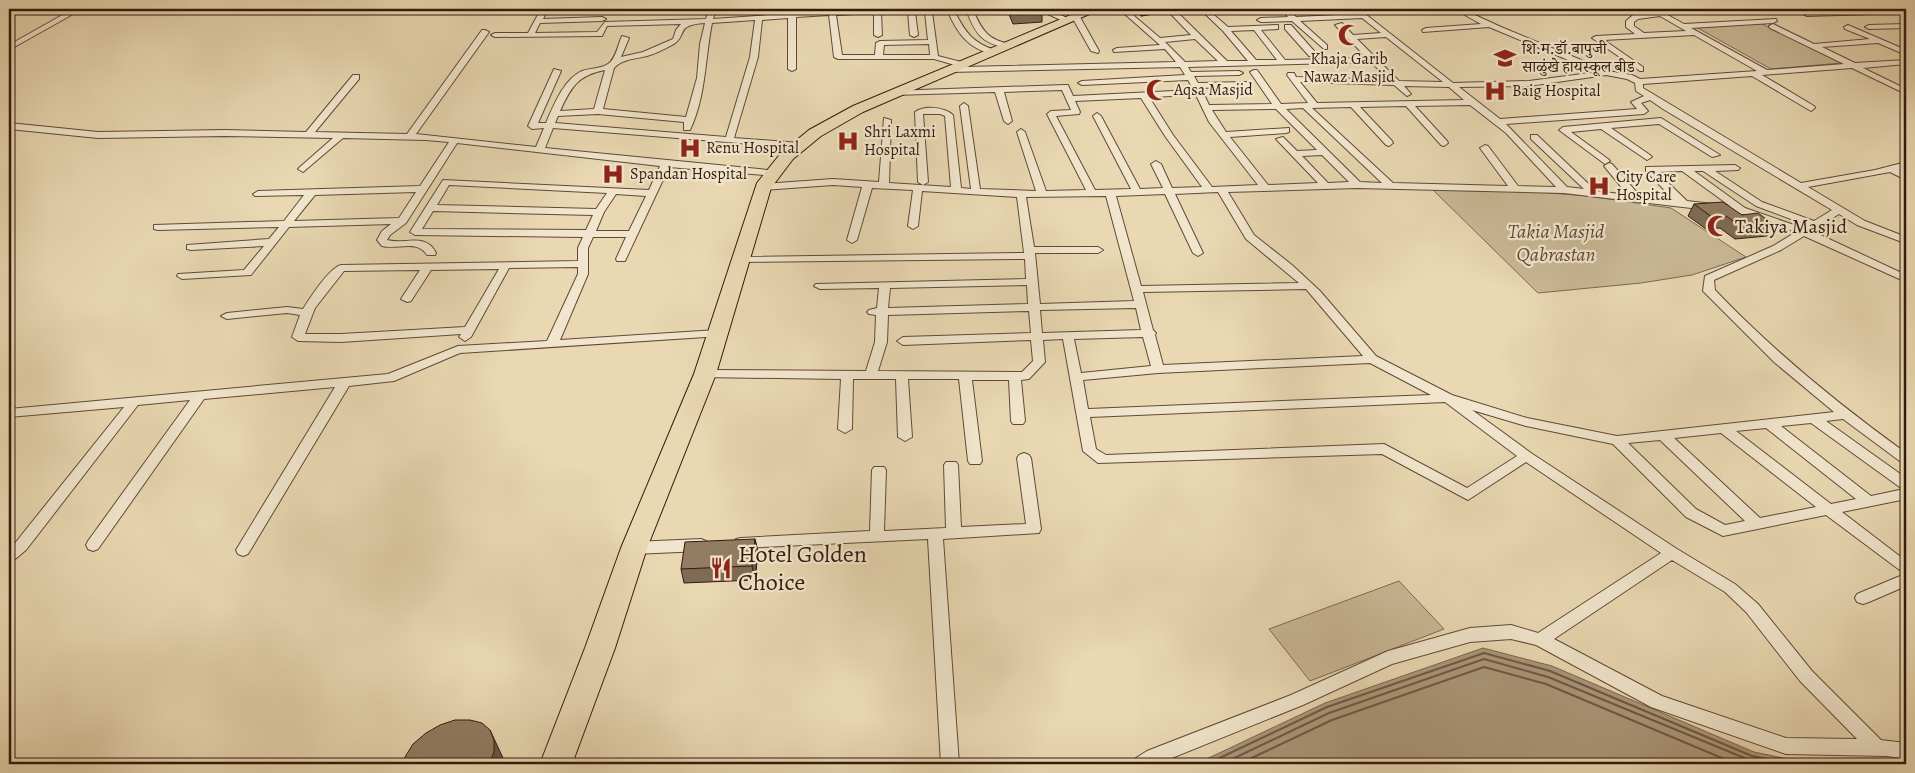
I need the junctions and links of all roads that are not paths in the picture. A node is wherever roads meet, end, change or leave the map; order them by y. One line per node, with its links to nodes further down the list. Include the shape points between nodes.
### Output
1 (78, 9): 63 (street)
2 (544, 9): 3 (street); 33 (street)
3 (564, 9)
4 (712, 9): 31 (street)
5 (911, 9): 17 (street); 18 (street); 49 (street)
6 (1003, 9): 7 (street); 20 (street)
7 (1007, 9)
8 (1041, 9): 28 (street)
9 (1095, 9): 28 (highway)
10 (1122, 9): 57 (street)
11 (1170, 9): 53 (street)
12 (1203, 9): 44 (street)
13 (1284, 9): 29 (street)
14 (1355, 9): 26 (street)
15 (1457, 9): 36 (street)
16 (1652, 9): 23 (street)
17 (877, 10): 21 (street); 51 (street)
18 (928, 10): 19 (street); 59 (street)
19 (951, 10): 20 (street); 64 (street, via 964,37 976,47)
20 (970, 10): 64 (street, via 979,31)
21 (833, 11): 25 (street); 69 (street, via 838,57)
22 (1906, 11): 24 (street)
23 (1660, 14): 37 (street); 54 (street, via 1636,17 1630,21 1630,27)
24 (1807, 14)
25 (792, 16): 27 (street); 79 (street)
26 (1365, 16): 29 (street); 52 (street)
27 (759, 17): 31 (street); 131 (street, via 757,54 746,79 737,121)
28 (1072, 18): 64 (highway); 66 (street)
29 (1294, 18): 32 (street); 41 (street)
30 (602, 19): 33 (street)
31 (708, 20): 34 (street); 114 (street, via 701,78)
32 (1262, 20)
33 (538, 21): 48 (street)
34 (693, 22): 48 (street, via 605,24 599,34); 75 (street, via 682,25 676,40)
35 (1339, 25): 55 (street)
36 (1491, 26): 45 (street); 85 (street)
37 (1684, 26): 47 (street); 60 (street, via 1773,24)
38 (1848, 26): 58 (street)
39 (1906, 26): 42 (street)
40 (1288, 27): 41 (street); 43 (street); 68 (street)
41 (1303, 27): 62 (street)
42 (1869, 27)
43 (1256, 28): 44 (street); 71 (street)
44 (1226, 29): 72 (street)
45 (1426, 30)
46 (485, 32): 126 (street)
47 (1695, 33): 54 (street); 83 (street)
48 (530, 34): 50 (street)
49 (914, 34)
50 (495, 35)
51 (878, 35)
52 (1390, 35): 55 (street); 93 (street)
53 (1199, 36): 57 (street); 74 (street)
54 (1642, 36): 80 (street, via 1596,38)
55 (1350, 37): 70 (street)
56 (625, 38): 75 (street)
57 (1159, 40): 61 (street)
58 (1880, 41): 60 (street); 67 (street)
59 (932, 42): 69 (street, via 880,43); 76 (street)
60 (1811, 46): 78 (street)
61 (1167, 47): 65 (street); 77 (street)
62 (1324, 47)
63 (9, 48)
64 (1000, 49): 76 (highway)
65 (1117, 50)
66 (1095, 52)
67 (1906, 53)
68 (1312, 54)
69 (879, 57): 76 (street)
70 (1372, 60): 71 (street); 91 (street)
71 (1282, 61): 72 (street)
72 (1253, 62): 74 (street)
73 (1906, 62): 78 (street)
74 (1224, 63): 77 (street)
75 (613, 64): 110 (street); 111 (street, via 578,76)
76 (948, 64): 77 (street); 97 (highway)
77 (1183, 65): 87 (street)
78 (1851, 66): 83 (street); 96 (street)
79 (792, 69)
80 (1640, 69)
81 (557, 71): 118 (street, via 532,126)
82 (1254, 72): 106 (street)
83 (1765, 72): 86 (street)
84 (1239, 73): 87 (street)
85 (1606, 73): 89 (street); 93 (street, via 1560,80)
86 (1753, 73): 89 (street); 109 (street)
87 (1190, 76): 90 (street); 94 (street)
88 (356, 77): 123 (street)
89 (1639, 82): 100 (street, via 1639,89)
90 (1082, 83)
91 (1395, 83): 93 (street); 98 (street); 107 (street, via 1292,77)
92 (1246, 84): 94 (street)
93 (1453, 85): 102 (street)
94 (1197, 89): 99 (street); 108 (street)
95 (999, 90): 97 (street); 101 (street, via 1065,87); 116 (street)
96 (1906, 92)
97 (894, 93): 134 (highway, via 815,133)
98 (1407, 94)
99 (1144, 95): 101 (street); 161 (street, via 1169,136)
100 (1650, 96): 112 (street, via 1635,102 1644,111); 157 (street)
101 (1070, 99): 174 (street, via 1076,112 1051,114)
102 (1474, 102): 103 (street); 117 (street)
103 (1408, 103): 104 (street); 133 (street)
104 (1353, 104): 107 (street); 132 (street)
105 (964, 106): 166 (street)
106 (1278, 106): 107 (street); 108 (street); 137 (street)
107 (1309, 106): 154 (street)
108 (1207, 108): 125 (street)
109 (1811, 108)
110 (598, 111): 111 (street); 114 (street)
111 (555, 114): 118 (street)
112 (1580, 115): 117 (street); 120 (street)
113 (1097, 116): 167 (street)
114 (689, 120): 127 (street)
115 (887, 120): 152 (street)
116 (1008, 121)
117 (1498, 122): 163 (street)
118 (550, 125): 127 (street); 136 (street)
119 (9, 126): 123 (street, via 98,135)
120 (1600, 126): 139 (street, via 1661,121); 140 (street); 176 (street, via 1563,130 1607,163)
121 (1286, 130): 125 (street)
122 (1021, 132): 173 (street)
123 (309, 134): 124 (street)
124 (340, 135): 126 (street); 145 (street)
125 (1223, 135): 158 (street)
126 (409, 136): 130 (street)
127 (684, 136): 131 (street)
128 (1534, 137): 175 (street)
129 (1280, 139): 138 (street)
130 (455, 140): 136 (street); 160 (street)
131 (729, 140): 134 (street)
132 (1389, 143)
133 (1444, 143)
134 (800, 146): 150 (highway, via 787,156)
135 (1485, 148): 159 (street)
136 (540, 149): 141 (street)
137 (1324, 152): 138 (street); 156 (street)
138 (1294, 154): 155 (street)
139 (1715, 154)
140 (1647, 157)
141 (666, 164): 150 (street); 169 (street)
142 (1156, 164): 168 (street)
143 (1906, 164): 148 (street)
144 (1734, 168): 147 (street)
145 (303, 169)
146 (1685, 169): 147 (street); 177 (street, via 1649,169); 180 (street)
147 (1706, 169): 186 (street, via 1759,204)
148 (1891, 169): 149 (street); 157 (street)
149 (1906, 177)
150 (769, 180): 151 (street); 198 (highway)
151 (868, 184): 152 (street); 189 (street)
152 (884, 184): 153 (street)
153 (920, 184): 162 (street); 162 (street, via 919,112 942,110 949,115); 184 (street)
154 (1390, 185): 156 (street); 159 (street)
155 (1326, 186): 156 (street); 158 (street)
156 (1358, 186)
157 (1800, 186): 179 (street)
158 (1265, 188): 161 (street)
159 (1515, 188): 163 (street)
160 (422, 189): 165 (street); 182 (street)
161 (1215, 189): 168 (street); 207 (street, via 1250,237)
162 (956, 190): 166 (street)
163 (1564, 190): 175 (street)
164 (613, 191): 169 (street); 178 (street, via 446,182); 181 (street)
165 (312, 192): 171 (street); 183 (street)
166 (976, 192): 172 (street)
167 (1137, 192): 168 (street); 170 (street)
168 (1167, 192): 196 (street)
169 (654, 193): 188 (street)
170 (1110, 193): 174 (street); 208 (street)
171 (258, 194)
172 (1021, 194): 173 (street); 195 (street)
173 (1042, 194): 174 (street)
174 (1092, 194)
175 (1594, 194): 176 (street)
176 (1637, 199): 177 (street)
177 (1685, 205): 180 (street)
178 (430, 208): 181 (street); 187 (street, via 415,232)
179 (1839, 210): 186 (street); 190 (street, via 1861,223)
180 (1743, 211): 186 (street)
181 (599, 212): 187 (street)
182 (402, 221): 183 (street); 194 (street, via 382,240 386,244 418,244 428,247)
183 (286, 224): 185 (street); 191 (street)
184 (913, 226)
185 (158, 227)
186 (1810, 228): 203 (street); 238 (street, via 1777,248 1708,278 1709,291 1745,330)
187 (588, 234): 188 (street); 199 (street, via 583,248)
188 (634, 234): 197 (street)
189 (852, 240)
190 (1906, 240)
191 (272, 242): 192 (street); 202 (street, via 247,273)
192 (191, 247)
193 (1098, 250): 195 (street)
194 (431, 253)
195 (1030, 253): 198 (street); 204 (street)
196 (1198, 254)
197 (621, 259)
198 (740, 260): 217 (highway)
199 (583, 264): 200 (street); 221 (street, via 583,274)
200 (506, 265): 201 (street); 215 (street)
201 (428, 266): 209 (street); 213 (street, via 341,268)
202 (182, 276)
203 (1906, 279)
204 (1033, 282): 205 (street); 211 (street)
205 (885, 285): 206 (street); 212 (street)
206 (820, 286)
207 (1308, 286): 208 (street); 223 (street)
208 (1137, 288): 210 (street)
209 (407, 299)
210 (1141, 304): 211 (street); 216 (street)
211 (1035, 307): 212 (street); 219 (street)
212 (877, 312): 227 (street, via 881,342)
213 (307, 313): 214 (street, via 288,310); 215 (street, via 298,337 341,338)
214 (227, 316)
215 (468, 330): 222 (street)
216 (1150, 333): 218 (street); 224 (street)
217 (717, 334): 221 (street); 225 (highway)
218 (1068, 336): 219 (street); 231 (street)
219 (1037, 337): 220 (street); 230 (street, via 1039,362 1025,376)
220 (903, 342)
221 (552, 344): 222 (street)
222 (458, 350): 232 (street, via 390,378)
223 (1372, 359): 224 (street); 234 (street)
224 (1158, 368): 231 (street)
225 (705, 374): 226 (street); 264 (highway)
226 (847, 375): 227 (street); 243 (street)
227 (871, 375): 228 (street)
228 (902, 376): 229 (street); 245 (street)
229 (965, 376): 230 (street); 250 (street)
230 (1015, 376): 240 (street)
231 (1075, 377): 236 (street)
232 (344, 383): 233 (street); 265 (street)
233 (200, 396): 235 (street); 263 (street)
234 (1448, 398): 236 (street); 246 (street, via 1526,422); 247 (street)
235 (134, 402): 237 (street); 267 (street)
236 (1082, 413): 247 (street, via 1090,451 1103,460 1384,449 1468,495)
237 (9, 414)
238 (1843, 415): 239 (street); 249 (street)
239 (1812, 418): 241 (street); 253 (street)
240 (1018, 421)
241 (1768, 424): 242 (street); 255 (street)
242 (1723, 428): 244 (street); 256 (street)
243 (845, 429)
244 (1663, 435): 246 (street); 257 (street)
245 (905, 437)
246 (1617, 440): 257 (street, via 1691,513 1723,531)
247 (1526, 456): 266 (street)
248 (1024, 458): 258 (street, via 1034,529)
249 (1906, 459)
250 (975, 461)
251 (951, 465): 258 (street)
252 (879, 470): 260 (street)
253 (1906, 485)
254 (1906, 494): 255 (street)
255 (1869, 502): 256 (street)
256 (1830, 510): 257 (street); 268 (street)
257 (1757, 524)
258 (954, 533): 259 (street)
259 (935, 534): 260 (street); 275 (street)
260 (877, 536): 261 (street)
261 (731, 543)
262 (711, 544): 264 (street)
263 (93, 545)
264 (634, 548): 274 (highway)
265 (244, 550)
266 (1672, 553): 271 (street); 272 (street, via 1730,588 1752,608 1806,676)
267 (9, 556)
268 (1906, 569)
269 (1906, 580): 270 (street)
270 (1863, 598)
271 (1540, 640): 272 (street, via 1657,702 1786,746); 276 (street, via 1511,632 1470,635 1388,658 1297,700)
272 (1877, 748): 273 (street)
273 (1906, 751)
274 (556, 764)
275 (950, 764)
276 (1142, 764)

